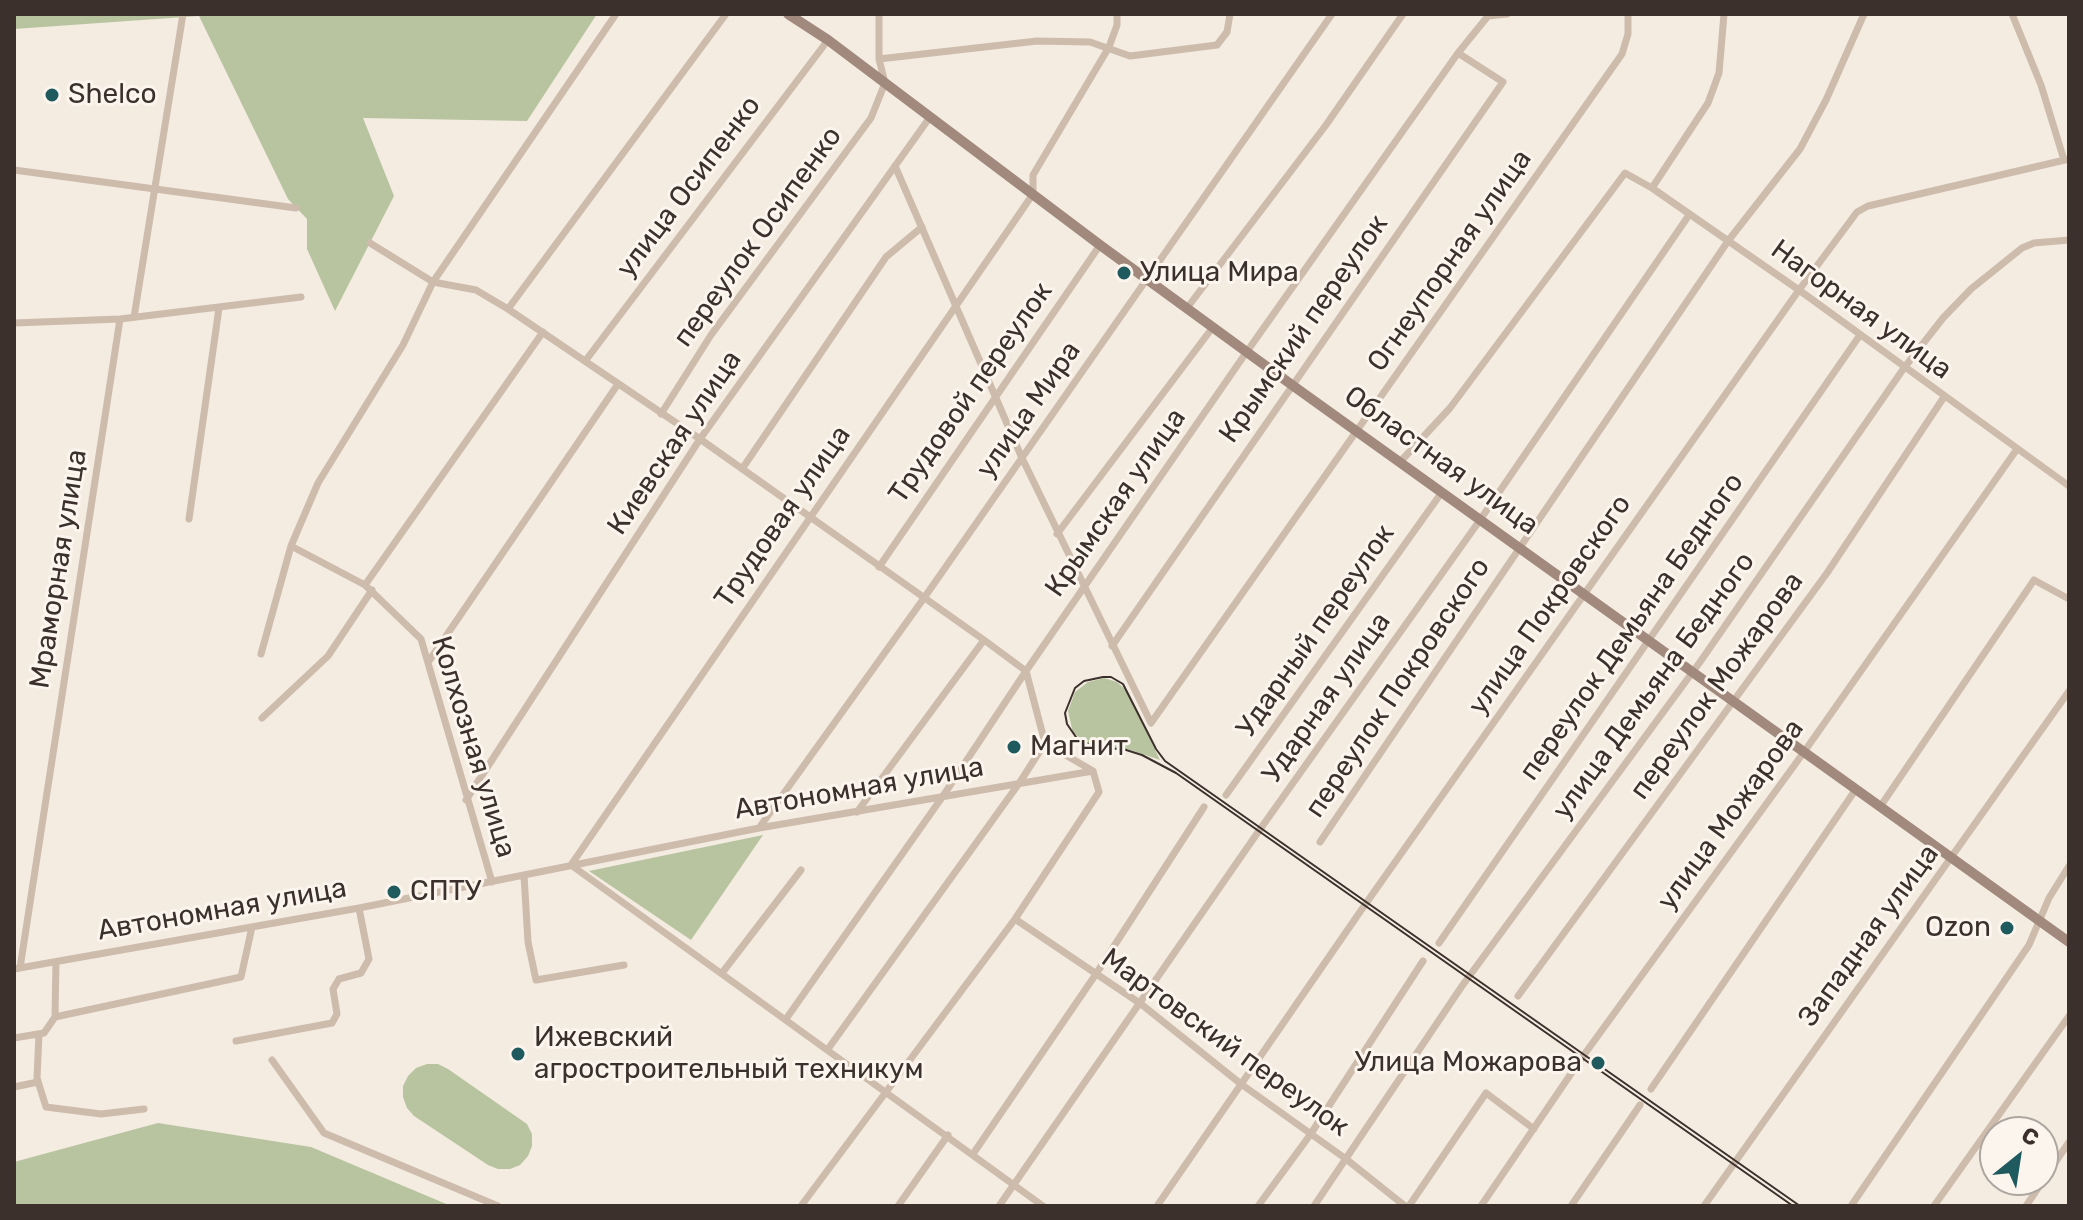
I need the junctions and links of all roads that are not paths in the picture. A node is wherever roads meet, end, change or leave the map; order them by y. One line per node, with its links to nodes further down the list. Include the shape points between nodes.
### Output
1 (183, 14): 24 (street)
2 (616, 14): 35 (street)
3 (726, 14): 41 (street)
4 (788, 14): 15 (main road, Областная улица)
5 (879, 14): 18 (street)
6 (1117, 14): 16 (street, Трудовая улица)
7 (1230, 14): 16 (street, via 1227,32 1217,45 1130,56)
8 (1332, 14): 34 (street, улица Мира)
9 (1403, 14): 40 (street)
10 (1507, 14): 17 (street, Крымская улица, via 1488,16)
11 (1628, 14): 56 (street, Огнеупорная улица, via 1622,54)
12 (1724, 14): 25 (street, via 1719,73 1708,103)
13 (1864, 14): 31 (street, переулок Покровского, via 1800,149)
14 (2012, 14): 21 (street)
15 (828, 40): 19 (main road, Областная улица); 49 (street, улица Осипенко)
16 (1109, 47): 18 (street, via 1037,41); 26 (street, Трудовая улица, via 1033,175)
17 (1458, 53): 48 (street, Крымская улица); 52 (street, Крымский переулок, via 1503,82)
18 (879, 59): 19 (street)
19 (885, 83): 20 (main road, Областная улица); 55 (street, переулок Осипенко, via 871,118 711,335)
20 (930, 117): 22 (street, Киевская улица); 26 (main road, Областная улица)
21 (2066, 159): 36 (street, улица Покровского, via 1868,206 1857,212)
22 (895, 166): 29 (street); 57 (street, Киевская улица)
23 (14, 170): 24 (street)
24 (154, 188): 27 (street); 42 (street)
25 (1652, 188): 28 (street, Нагорная улица); 60 (street, Нагорная улица, via 1625,173 1450,408)
26 (1033, 194): 33 (main road, Областная улица); 38 (street, Трудовая улица)
27 (296, 208)
28 (1689, 215): 31 (street, Нагорная улица); 66 (street, Ударная улица)
29 (922, 227): 38 (street); 61 (street, via 886,257)
30 (2069, 240): 50 (street, улица Демьяна Бедного, via 2034,243 1996,268 1943,318)
31 (1728, 241): 36 (street, Нагорная улица); 69 (street, переулок Покровского)
32 (370, 243): 35 (street)
33 (1100, 245): 34 (main road, Областная улица); 53 (street, Трудовой переулок)
34 (1147, 279): 40 (main road, Областная улица); 59 (street, улица Мира)
35 (433, 282): 41 (street, via 476,290); 68 (street, via 403,345 318,483)
36 (1799, 290): 47 (street, Нагорная улица); 73 (street, улица Покровского)
37 (301, 297): 39 (street)
38 (957, 303): 53 (street); 64 (street, Трудовая улица)
39 (219, 308): 42 (street); 65 (street)
40 (1187, 308): 45 (main road, Областная улица)
41 (508, 309): 46 (street)
42 (134, 317): 43 (street)
43 (120, 319): 44 (street); 114 (street, Мраморная улица)
44 (14, 323)
45 (1213, 327): 48 (main road, Областная улица); 67 (street)
46 (543, 332): 49 (street); 71 (street)
47 (1860, 335): 50 (street, Нагорная улица); 77 (street, переулок Демьяна Бедного)
48 (1247, 352): 52 (main road, Областная улица); 72 (street, Крымская улица)
49 (586, 360): 51 (street)
50 (1904, 368): 54 (street, Нагорная улица); 82 (street, улица Демьяна Бедного)
51 (618, 384): 55 (street); 80 (street)
52 (1292, 385): 56 (main road, Областная улица); 78 (street, Крымский переулок)
53 (997, 395): 59 (street); 70 (street, Трудовой переулок)
54 (1944, 397): 58 (street, Нагорная улица); 84 (street, переулок Можарова, via 1827,573)
55 (661, 414): 57 (street)
56 (1358, 430): 60 (main road, Областная улица); 78 (street, Огнеупорная улица, via 1151,723)
57 (700, 439): 61 (street); 93 (street, Киевская улица)
58 (2017, 449): 62 (street, Нагорная улица); 87 (street, улица Можарова)
59 (1022, 458): 67 (street); 74 (street, улица Мира)
60 (1400, 462): 63 (main road, Областная улица)
61 (742, 469): 64 (street)
62 (2069, 486)
63 (1442, 492): 66 (main road, Областная улица); 91 (street, Ударный переулок)
64 (808, 518): 70 (street); 100 (street, Трудовая улица)
65 (189, 519)
66 (1480, 520): 69 (main road, Областная улица); 118 (street, Ударная улица)
67 (1057, 534): 72 (street)
68 (291, 546): 71 (street, Колхозная улица); 79 (street)
69 (1520, 549): 73 (main road, Областная улица); 98 (street, переулок Покровского)
70 (879, 567): 74 (street)
71 (368, 588): 80 (street, Колхозная улица, via 421,639); 85 (street, via 328,656)
72 (1084, 588): 78 (street); 81 (street, Крымская улица)
73 (1585, 595): 77 (main road, Областная улица); 128 (street, улица Покровского)
74 (924, 598): 76 (street); 97 (street, улица Мира)
75 (2069, 599): 95 (street, via 2034,580)
76 (984, 640): 81 (street); 96 (street)
77 (1649, 641): 82 (main road, Областная улица); 110 (street, переулок Демьяна Бедного)
78 (1112, 646)
79 (261, 654)
80 (429, 661): 93 (street, Колхозная улица)
81 (1026, 671): 86 (street); 92 (street, Крымская улица)
82 (1692, 673): 84 (main road, Областная улица); 139 (street, улица Демьяна Бедного, via 1462,986)
83 (2069, 691): 99 (street, Западная улица)
84 (1732, 701): 87 (main road, Областная улица); 117 (street, переулок Можарова)
85 (262, 718)
86 (1045, 743): 88 (street); 89 (street)
87 (1804, 752): 90 (main road, Областная улица); 134 (street, улица Можарова)
88 (1093, 771): 89 (street, Автономная улица); 106 (street, via 1099,792)
89 (1020, 782): 92 (street, Автономная улица); 125 (street)
90 (1856, 789): 95 (main road, Областная улица); 130 (street)
91 (1226, 795)
92 (943, 796): 96 (street, Автономная улица); 121 (street, Крымская улица)
93 (466, 800): 104 (street, Колхозная улица)
94 (1204, 807): 116 (street)
95 (1880, 807): 99 (main road, Областная улица)
96 (856, 813): 97 (street, Автономная улица)
97 (759, 828): 100 (street, Автономная улица)
98 (1320, 842)
99 (1952, 858): 107 (main road, Областная улица); 152 (street, Западная улица)
100 (571, 865): 103 (street, Автономная улица); 115 (street)
101 (2069, 866): 107 (street)
102 (801, 870): 115 (street)
103 (524, 875): 104 (street, Автономная улица); 113 (street, via 536,980)
104 (492, 882): 105 (street, Автономная улица)
105 (359, 908): 108 (street, Автономная улица); 124 (street, via 369,959 361,973 339,979 333,989 337,1014 332,1023)
106 (1015, 919): 116 (street, Мартовский переулок); 131 (street)
107 (2040, 921): 109 (main road, Областная улица); 153 (street, via 2029,945)
108 (252, 927): 112 (street, Автономная улица); 120 (street, via 241,977)
109 (2069, 942)
110 (1439, 943)
111 (1423, 961): 136 (street)
112 (56, 962): 114 (street, Автономная улица); 120 (street)
113 (624, 965)
114 (17, 969)
115 (722, 973): 121 (street)
116 (1096, 974): 118 (street, Мартовский переулок); 138 (street)
117 (1518, 996)
118 (1141, 1004): 128 (street, Мартовский переулок); 140 (street, Ударная улица)
119 (2069, 1016): 154 (street)
120 (55, 1017): 122 (street)
121 (786, 1019): 125 (street)
122 (39, 1034): 123 (street); 127 (street)
123 (14, 1038)
124 (236, 1041)
125 (828, 1049): 131 (street)
126 (272, 1060): 141 (street, via 324,1133)
127 (38, 1082): 129 (street); 133 (street, via 46,1107 101,1114)
128 (1241, 1084): 136 (street, Мартовский переулок); 146 (street, улица Покровского)
129 (14, 1087)
130 (1651, 1089)
131 (886, 1091): 135 (street); 142 (street)
132 (1640, 1105): 151 (street)
133 (144, 1109)
134 (1534, 1129): 149 (street, Мартовский переулок, via 1486,1093); 150 (street, улица Можарова)
135 (948, 1135): 138 (street); 143 (street)
136 (1310, 1135): 139 (street, Мартовский переулок); 147 (street)
137 (2069, 1142): 155 (street)
138 (973, 1154): 140 (street)
139 (1346, 1159): 148 (street, улица Демьяна Бедного); 149 (street, Мартовский переулок)
140 (1013, 1185): 144 (street, Ударная улица); 145 (street)
141 (498, 1206)
142 (801, 1206)
143 (898, 1206)
144 (999, 1206)
145 (1043, 1206)
146 (1157, 1206)
147 (1258, 1206)
148 (1314, 1206)
149 (1407, 1206)
150 (1481, 1206)
151 (1571, 1206)
152 (1704, 1206)
153 (1851, 1206)
154 (1934, 1206)
155 (2026, 1206)

